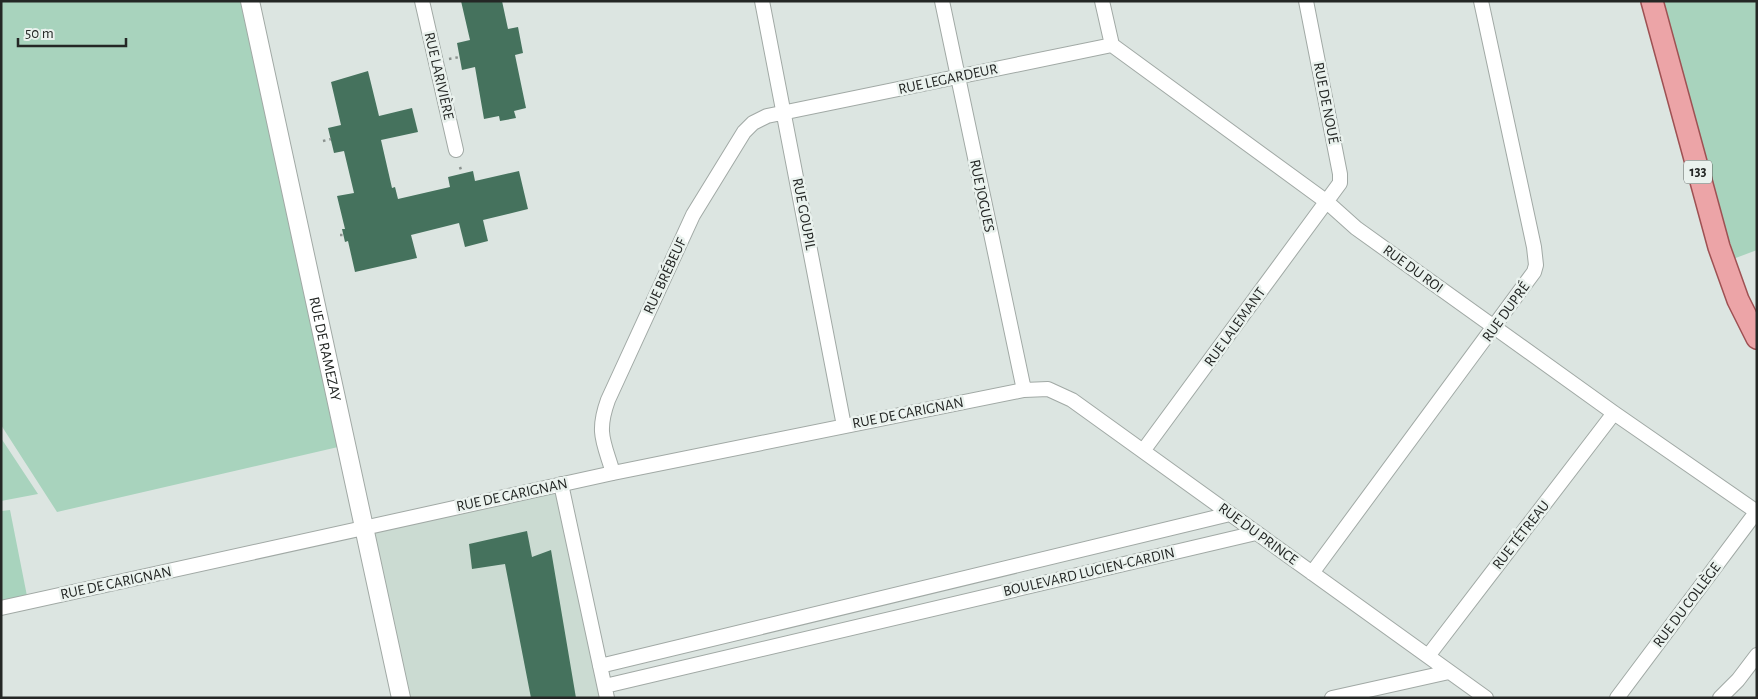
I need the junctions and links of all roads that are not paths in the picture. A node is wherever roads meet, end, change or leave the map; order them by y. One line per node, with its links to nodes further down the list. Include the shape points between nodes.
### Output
1 (250, 1): 24 (street, RUE DE RAMEZAY)
2 (422, 1): 12 (street, RUE LARIVIÈRE)
3 (762, 1): 11 (street, RUE GOUPIL)
4 (942, 1): 10 (street, RUE JOGUES)
5 (1102, 1): 9 (street)
6 (1306, 1): 13 (street, RUE DE NOUË, via 1340,174 1340,183)
7 (1481, 1): 14 (street, RUE DUPRÉ, via 1536,265)
8 (1652, 1): 15 (main road, 133, via 1719,247 1738,300)
9 (1112, 45): 10 (street, RUE LEGARDEUR); 13 (street, RUE DU ROI)
10 (957, 78): 11 (street, RUE LEGARDEUR); 16 (street, RUE JOGUES)
11 (785, 112): 18 (street, RUE GOUPIL); 20 (street, RUE BRÉBEUF, via 760,119 744,132 693,215 602,416 601,436)
12 (456, 150)
13 (1327, 202): 14 (street, RUE DU ROI, via 1356,228); 19 (street, RUE LALEMANT)
14 (1495, 328): 17 (street, RUE DU ROI); 27 (street, RUE DUPRÉ)
15 (1757, 338)
16 (1024, 390): 18 (street, RUE DE CARIGNAN); 19 (street, RUE DU PRINCE, via 1048,389 1072,400)
17 (1614, 414): 22 (street, RUE DU ROI); 35 (street, RUE TÉTREAU)
18 (844, 426): 20 (street, RUE DE CARIGNAN)
19 (1143, 451): 23 (street, RUE DU PRINCE)
20 (614, 473): 21 (street, RUE DE CARIGNAN)
21 (561, 484): 24 (street, RUE DE CARIGNAN); 36 (street)
22 (1757, 512): 42 (street, RUE DU COLLÈGE)
23 (1230, 514): 25 (street, RUE DU PRINCE); 26 (street, BOULEVARD LUCIEN-CARDIN)
24 (365, 528): 30 (street, RUE DE CARIGNAN); 39 (street, RUE DE RAMEZAY)
25 (1256, 533): 27 (street, RUE DU PRINCE); 28 (street, BOULEVARD LUCIEN-CARDIN)
26 (1053, 557): 28 (street); 29 (street, BOULEVARD LUCIEN-CARDIN)
27 (1312, 573): 35 (street, RUE DU PRINCE)
28 (1058, 580): 31 (street, BOULEVARD LUCIEN-CARDIN)
29 (918, 590): 31 (street); 32 (street, BOULEVARD LUCIEN-CARDIN)
30 (1, 608)
31 (922, 612): 33 (street, BOULEVARD LUCIEN-CARDIN)
32 (765, 626): 33 (street); 36 (street, BOULEVARD LUCIEN-CARDIN)
33 (770, 648): 38 (street, BOULEVARD LUCIEN-CARDIN)
34 (1757, 655): 43 (street)
35 (1428, 656): 37 (street, RUE DU PRINCE)
36 (600, 666): 38 (street)
37 (1449, 672): 40 (street); 41 (street, RUE DU PRINCE)
38 (606, 692)
39 (401, 698)
40 (1332, 698)
41 (1486, 698)
42 (1617, 698)
43 (1720, 698)

